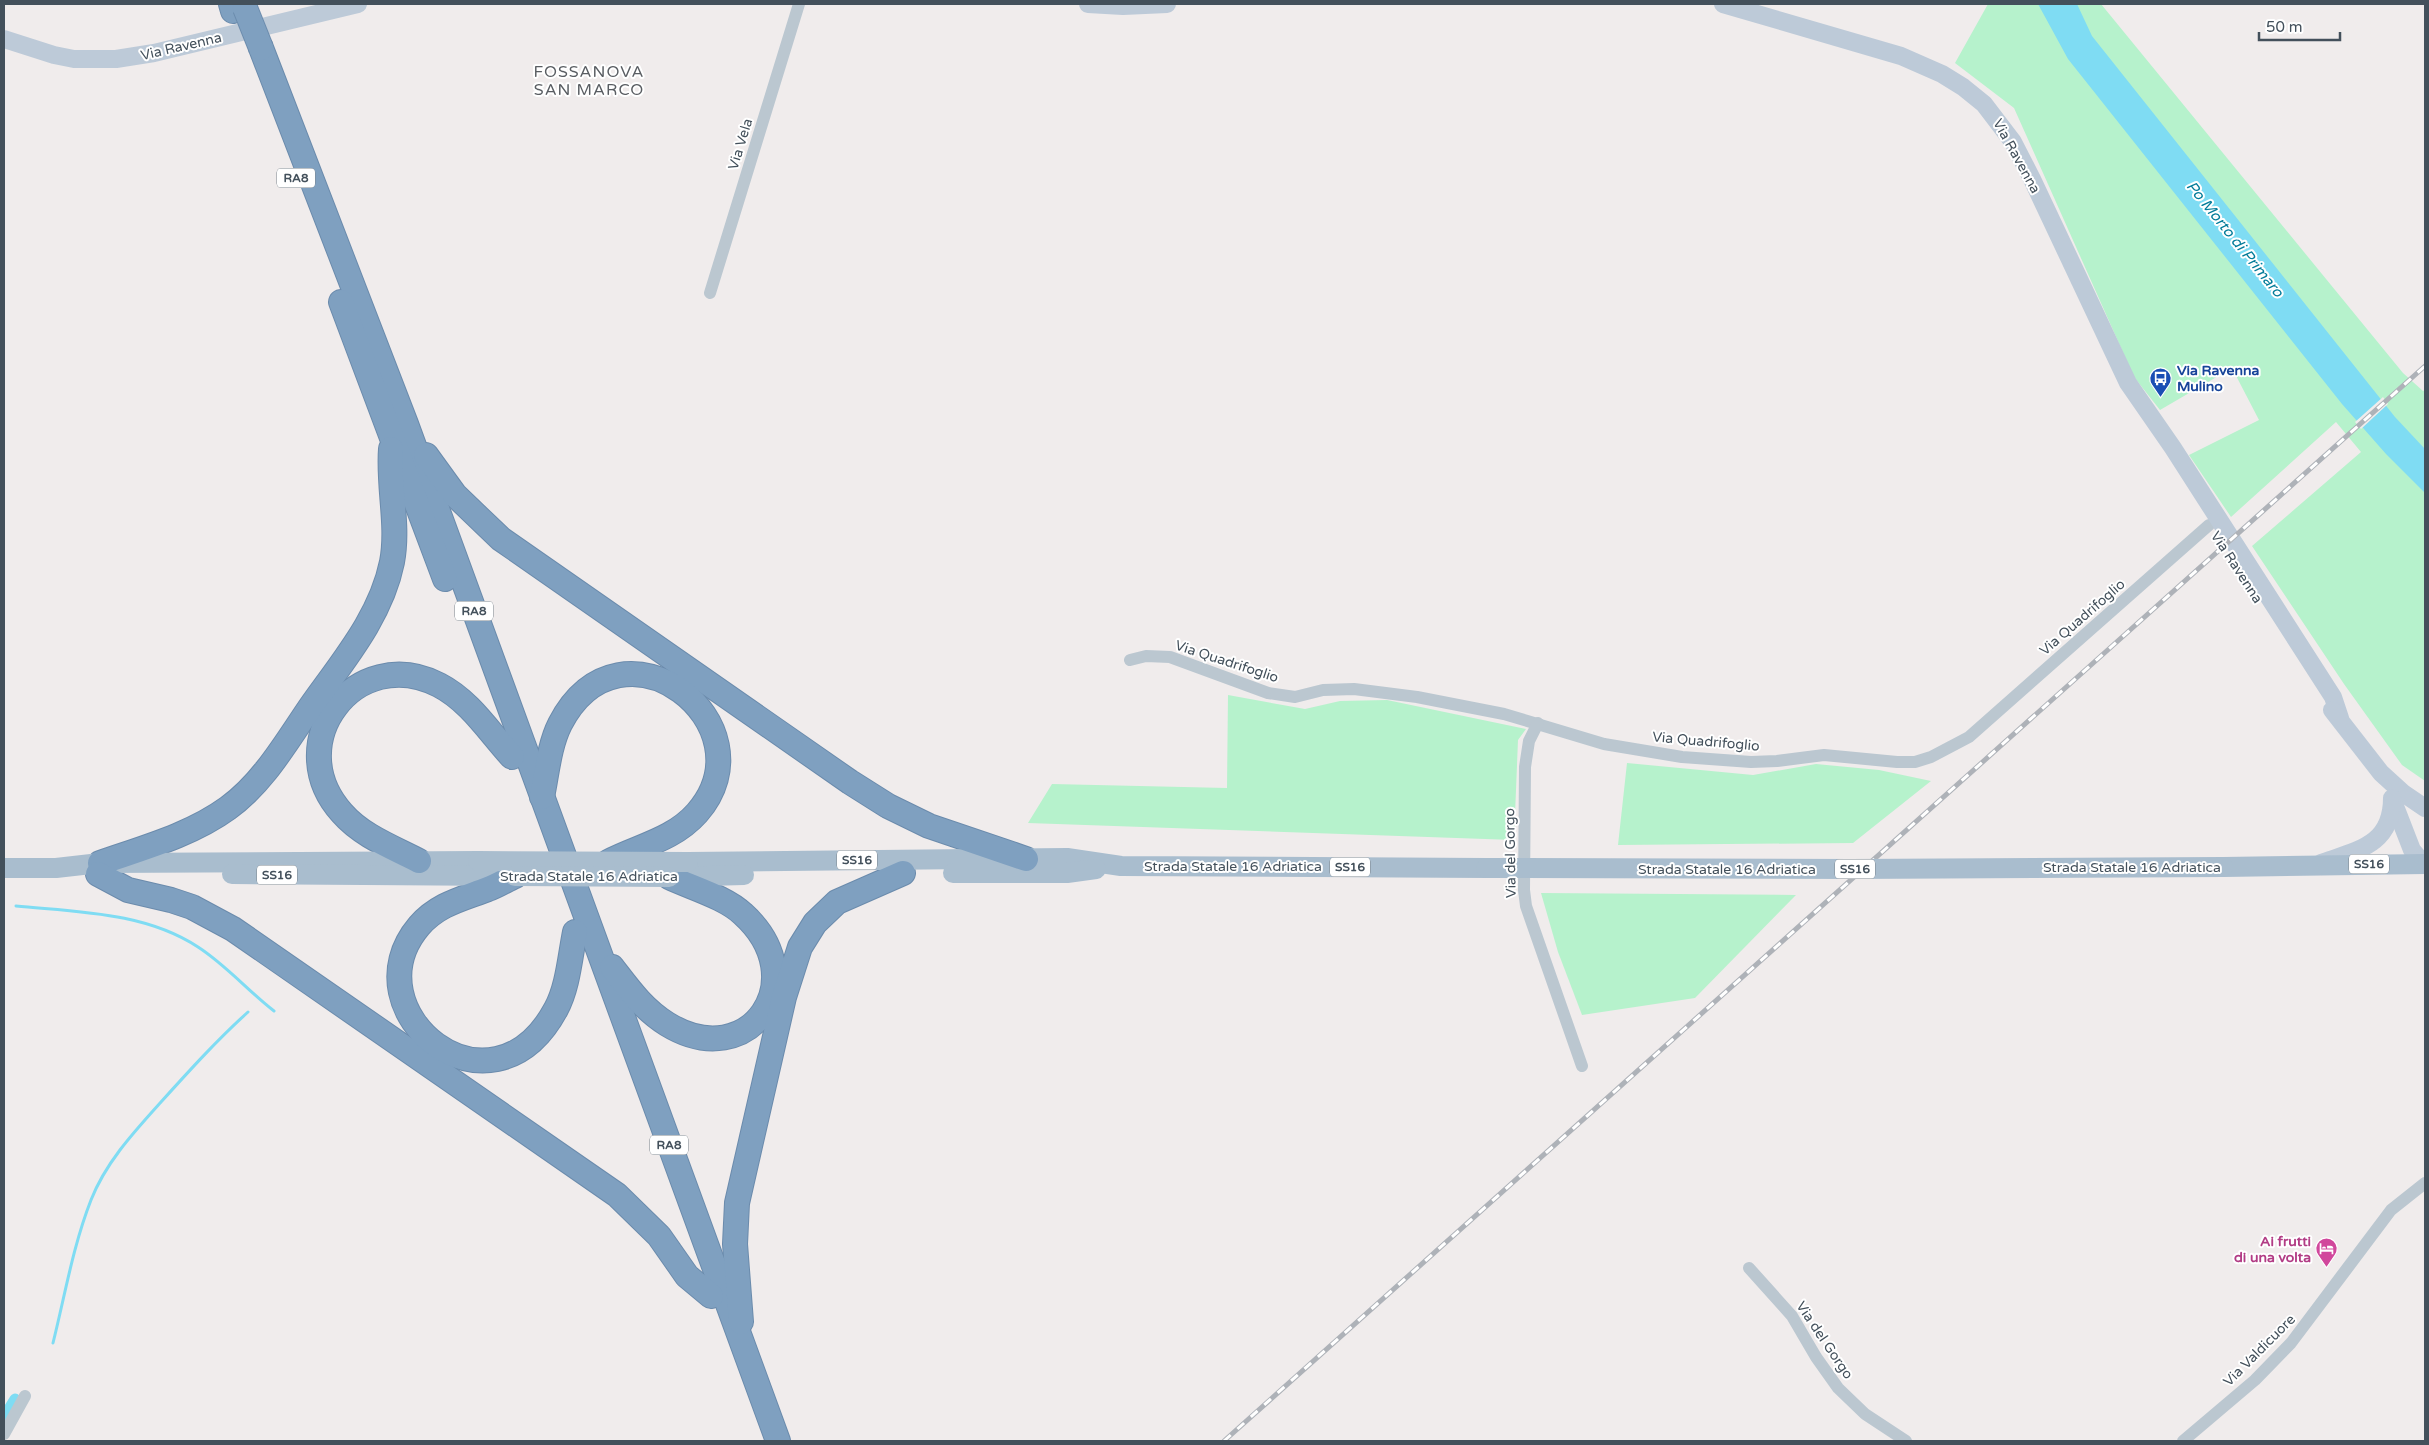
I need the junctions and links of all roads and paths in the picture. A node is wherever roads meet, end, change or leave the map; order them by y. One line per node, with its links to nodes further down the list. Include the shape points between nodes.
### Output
1 (358, 4): 7 (main road, Via Ravenna, via 154,53 116,59 74,59)
2 (799, 4): 8 (street, Via Vela)
3 (1088, 4): 4 (main road)
4 (1167, 4)
5 (1723, 4): 9 (main road, Via Ravenna, via 1901,56 1942,74 1984,104 2013,142 2110,349)
6 (238, 7): 10 (highway, RA8)
7 (4, 38)
8 (710, 293)
9 (2144, 410): 11 (main road, Via Ravenna, via 2167,458); 13 (main road, Via Ravenna, via 2173,448 2333,697)
10 (398, 431): 15 (highway, RA8); 17 (highway, RA8); 20 (highway, via 455,495 519,552 870,795 929,826); 27 (highway, via 389,474 395,524 392,563 374,614 359,638 279,753 244,796 195,827)
11 (2209, 525): 13 (main road, Via Ravenna, via 2325,703); 14 (street, Via Quadrifoglio, via 1969,737 1915,762 1824,754 1760,762 1682,757 1604,744)
12 (1130, 660): 14 (street, Via Quadrifoglio, via 1146,656 1170,657 1268,693 1295,697 1323,690 1382,691)
13 (2340, 718): 16 (main road, Via Ravenna)
14 (1538, 723): 35 (street, Via del Gorgo, via 1529,741 1525,768 1526,906)
15 (512, 757): 21 (highway, via 470,708 450,691 426,679 401,674 378,678 354,689 341,700 329,715 319,739 318,764 325,787 341,813 364,833); 33 (highway, RA8)
16 (2381, 773): 18 (main road, Via Ravenna); 19 (main road, Via Ravenna)
17 (542, 797): 22 (highway, via 555,735 572,705 587,691 615,676 633,673 653,675 673,685 698,708 712,728 717,749 716,774 710,795 680,828 657,842); 34 (highway, RA8)
18 (2392, 798): 23 (main road, Via Ravenna, via 2412,850); 24 (main road, via 2390,821 2376,840 2356,852)
19 (2424, 808)
20 (1026, 858): 25 (main road, Strada Statale 16 Adriatica / SS16, via 1066,858); 32 (main road, Strada Statale 16 Adriatica / SS16)
21 (419, 861): 27 (main road, Strada Statale 16 Adriatica / SS16); 30 (main road, Strada Statale 16 Adriatica / SS16)
22 (608, 862): 30 (main road, Strada Statale 16 Adriatica / SS16, bridge); 32 (main road, Strada Statale 16 Adriatica / SS16, bridge)
23 (2425, 863): 24 (main road, Strada Statale 16 Adriatica / SS16)
24 (2315, 865): 25 (main road, Strada Statale 16 Adriatica / SS16, bridge, via 1859,869)
25 (1121, 866): 28 (main road, Strada Statale 16 Adriatica / SS16, via 1067,873)
26 (4, 868): 27 (main road, Strada Statale 16 Adriatica / SS16)
27 (99, 868): 30 (main road, Strada Statale 16 Adriatica / SS16); 38 (highway, via 128,890 171,900 208,914 616,1195 659,1236 687,1276)
28 (903, 873): 32 (main road, Strada Statale 16 Adriatica / SS16); 39 (highway, via 837,902 815,923 794,961 738,1203 735,1244)
29 (515, 876): 30 (highway, via 488,889); 31 (main road, Strada Statale 16 Adriatica, bridge)
30 (457, 877): 33 (highway, via 437,910 418,927 404,951 400,978 405,1003 418,1028 437,1047 460,1057 486,1061 521,1049 541,1031 557,1007)
31 (668, 877): 32 (highway)
32 (694, 877): 34 (highway, via 744,914 761,934 772,957 775,979 771,1000 760,1018 743,1031 731,1036 706,1038 670,1026 632,994)
33 (575, 932): 38 (highway, RA8)
34 (597, 949): 39 (highway, RA8)
35 (1582, 1066)
36 (2425, 1182): 45 (street, Via Valdicuore, via 2391,1210 2291,1343 2255,1380)
37 (1749, 1268): 44 (street, Via del Gorgo, via 1792,1316 1838,1388 1865,1414)
38 (711, 1296): 42 (highway, RA8)
39 (741, 1341): 43 (highway, RA8)
40 (25, 1396): 41 (street)
41 (4, 1434)
42 (764, 1441)
43 (778, 1441)
44 (1906, 1441)
45 (2183, 1441)

